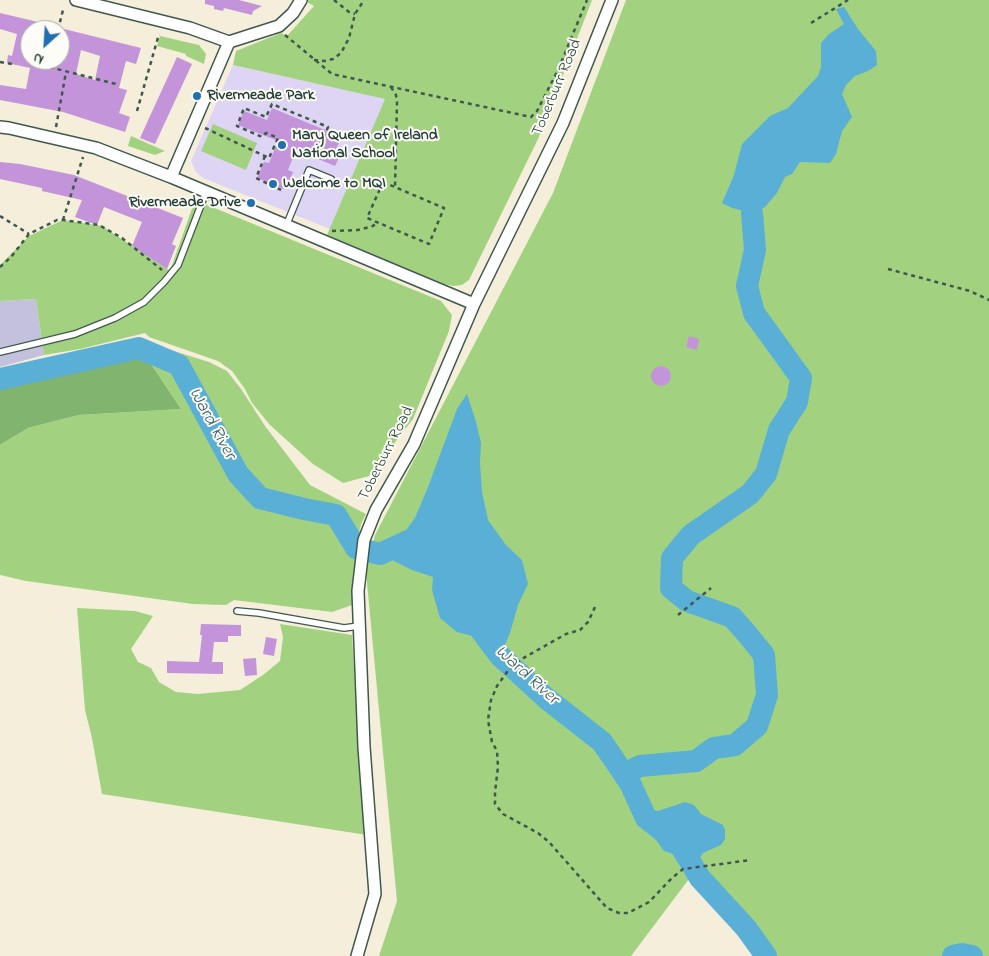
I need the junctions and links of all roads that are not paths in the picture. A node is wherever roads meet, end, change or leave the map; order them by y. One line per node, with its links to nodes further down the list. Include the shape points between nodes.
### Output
1 (76, 0): 4 (street, via 190,28)
2 (301, 0): 4 (street, via 279,26)
3 (612, 0): 10 (street, Toberburr Road, via 563,123)
4 (229, 42): 6 (street)
5 (0, 127): 6 (street, via 96,148)
6 (170, 177): 8 (street)
7 (331, 179): 9 (lane, via 310,170)
8 (206, 192): 9 (street); 11 (lane, via 178,265 144,302 75,334)
9 (286, 226): 10 (street)
10 (474, 304): 13 (street, Toberburr Road, via 414,444 376,510 364,540 359,578)
11 (0, 352)
12 (237, 611): 13 (lane, via 344,628)
13 (359, 626): 14 (street, Toberburr Road, via 375,894)
14 (357, 956)

